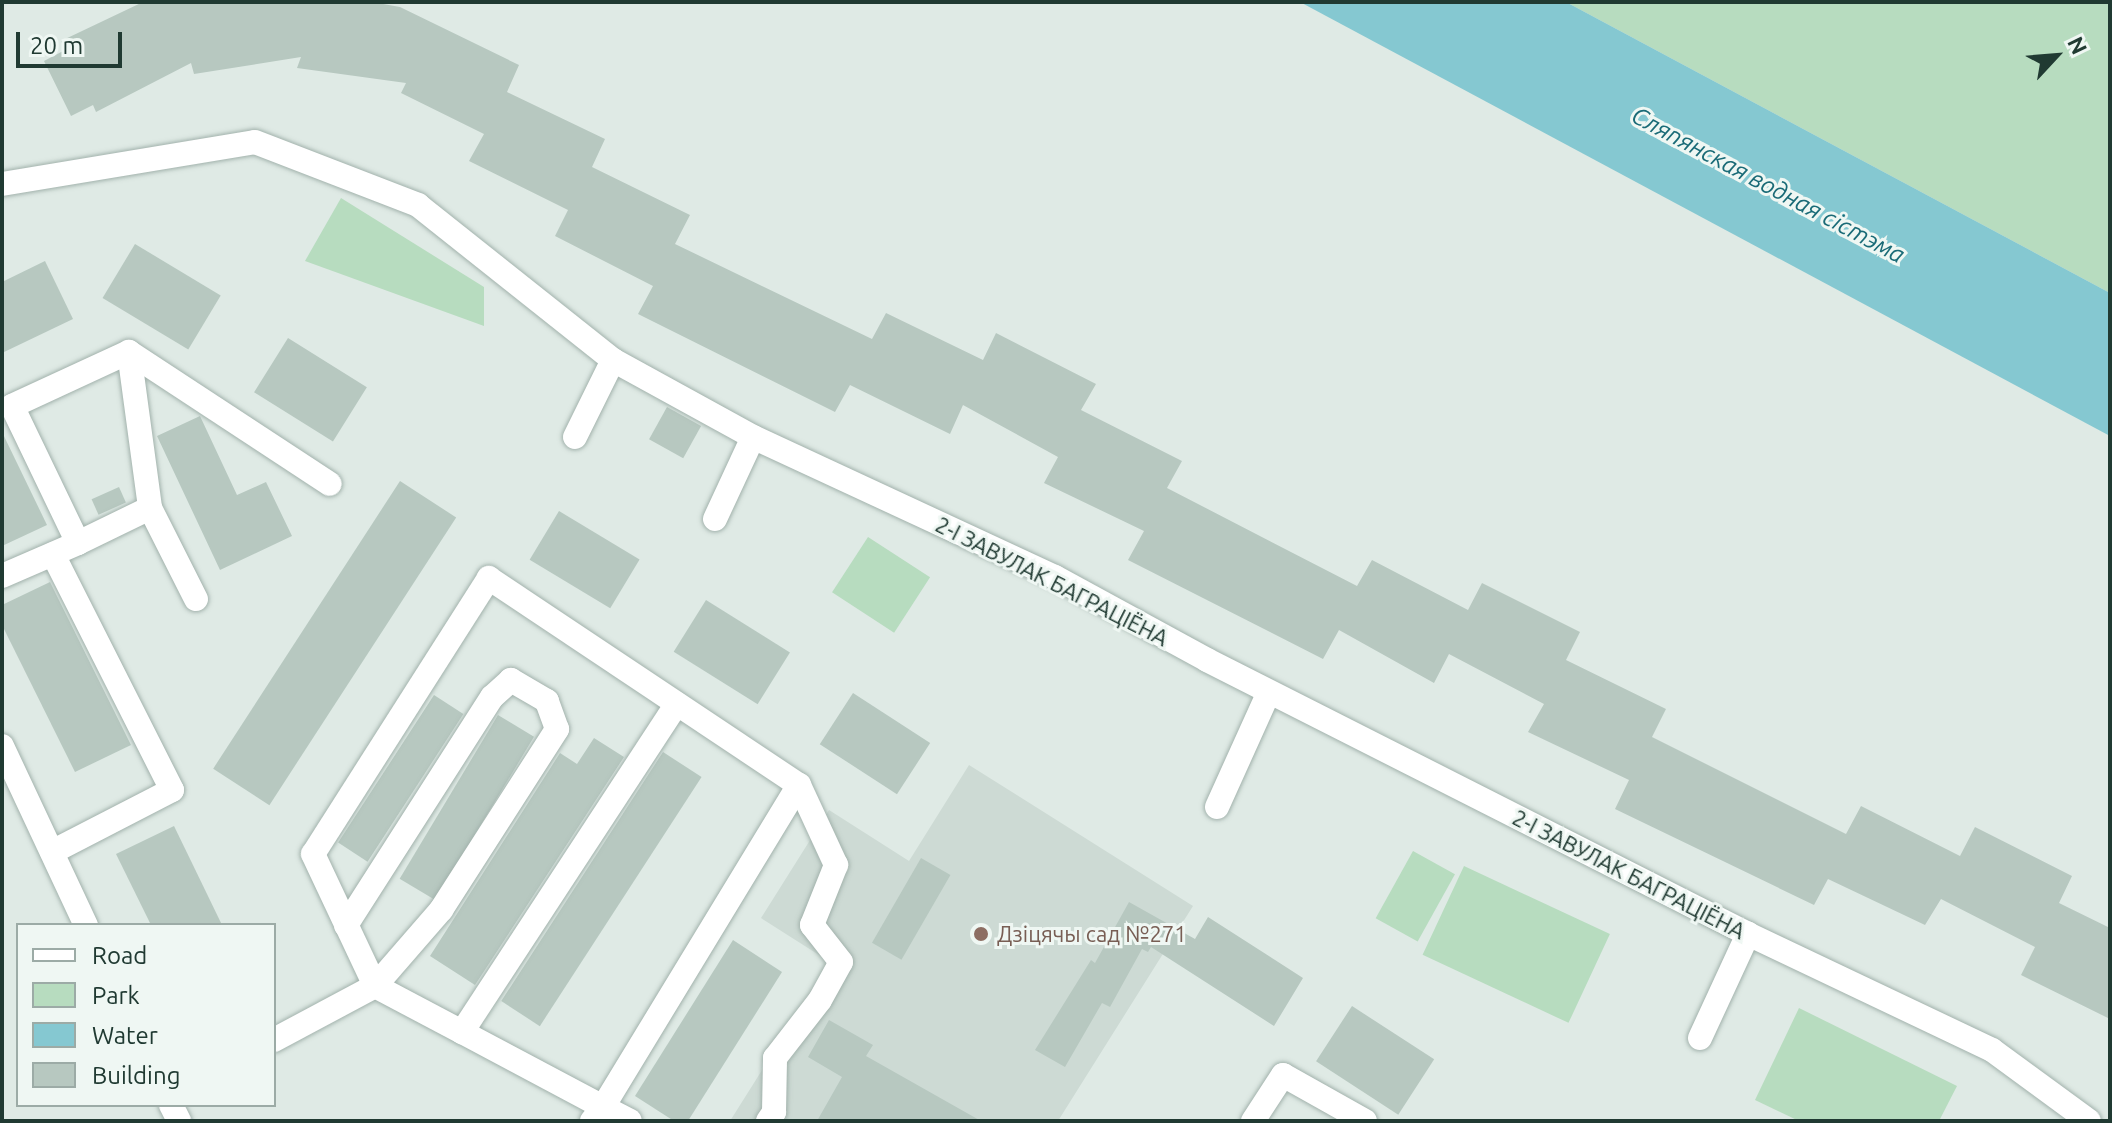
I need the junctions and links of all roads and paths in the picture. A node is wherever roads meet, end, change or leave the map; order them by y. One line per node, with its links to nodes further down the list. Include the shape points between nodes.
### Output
1 (2, 184): 3 (street, 2-І ЗАВУЛАК БАГРАЦІЁНА, via 255,142 418,205)
2 (129, 352): 4 (street); 7 (street); 8 (street)
3 (613, 360): 5 (street); 6 (street, 2-І ЗАВУЛАК БАГРАЦІЁНА)
4 (7, 406): 10 (street)
5 (575, 437)
6 (753, 437): 9 (street); 14 (street, 2-І ЗАВУЛАК БАГРАЦІЁНА, via 1055,577)
7 (330, 484)
8 (150, 508): 10 (street); 13 (street)
9 (715, 519)
10 (78, 543): 11 (street)
11 (53, 554): 12 (street); 19 (street, via 172,790)
12 (2, 576)
13 (196, 599)
14 (1269, 692): 18 (street); 22 (street, 2-І ЗАВУЛАК БАГРАЦІЁНА)
15 (677, 704): 17 (street); 21 (street, via 489,578 313,854); 24 (street)
16 (2, 746): 19 (street)
17 (799, 785): 27 (street); 28 (street, via 836,865 812,925 841,962 820,1000 775,1058)
18 (1217, 807)
19 (52, 852): 20 (street)
20 (85, 923)
21 (346, 925): 23 (street); 23 (street, via 492,697 511,680 547,701 557,729 441,910)
22 (1748, 934): 25 (street); 32 (street, 2-І ЗАВУЛАК БАГРАЦІЁНА, via 1992,1050)
23 (375, 986): 24 (street); 26 (street)
24 (462, 1032): 27 (street)
25 (1700, 1038)
26 (276, 1039)
27 (598, 1114): 29 (street)
28 (777, 1118)
29 (630, 1121)
30 (1253, 1121): 31 (street, via 1283,1075)
31 (1365, 1121)
32 (2089, 1121)

